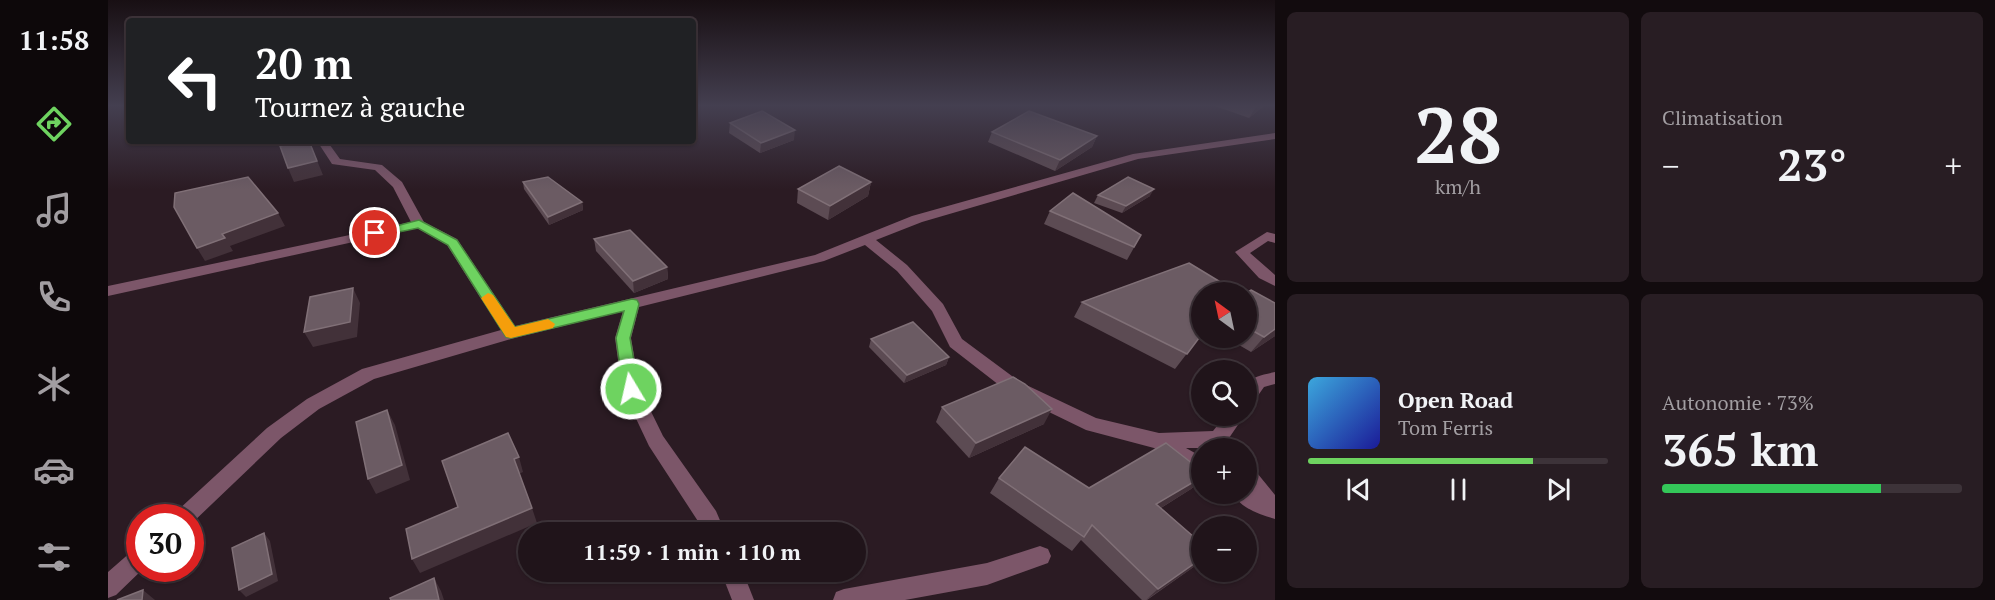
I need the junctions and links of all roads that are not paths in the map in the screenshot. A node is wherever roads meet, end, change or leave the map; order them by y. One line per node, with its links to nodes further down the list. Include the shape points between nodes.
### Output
1 (1275, 136): 4 (street, via 1137,156 917,219)
2 (324, 144): 3 (street, via 336,162 378,167 398,185)
3 (419, 224): 7 (street); 9 (street, via 452,242)
4 (866, 239): 8 (street, via 819,258); 12 (street, via 902,268 938,308 956,343 1014,387 1092,425)
5 (1275, 239): 6 (street, via 1267,236 1242,252)
6 (1275, 281)
7 (108, 291)
8 (632, 304): 9 (street); 19 (street, via 623,338 631,389 656,441)
9 (511, 333): 17 (street, via 368,374 313,404 274,433)
10 (1275, 378): 11 (street)
11 (1257, 383)
12 (1159, 441): 13 (street); 14 (street)
13 (1191, 443)
14 (1191, 460)
15 (1257, 488): 18 (street)
16 (1257, 501): 18 (street)
17 (199, 504)
18 (1275, 511)
19 (711, 522)
20 (1040, 556): 25 (street, via 987,574)
21 (126, 571): 23 (street)
22 (736, 582): 24 (street)
23 (108, 587)
24 (743, 600)
25 (844, 600)

